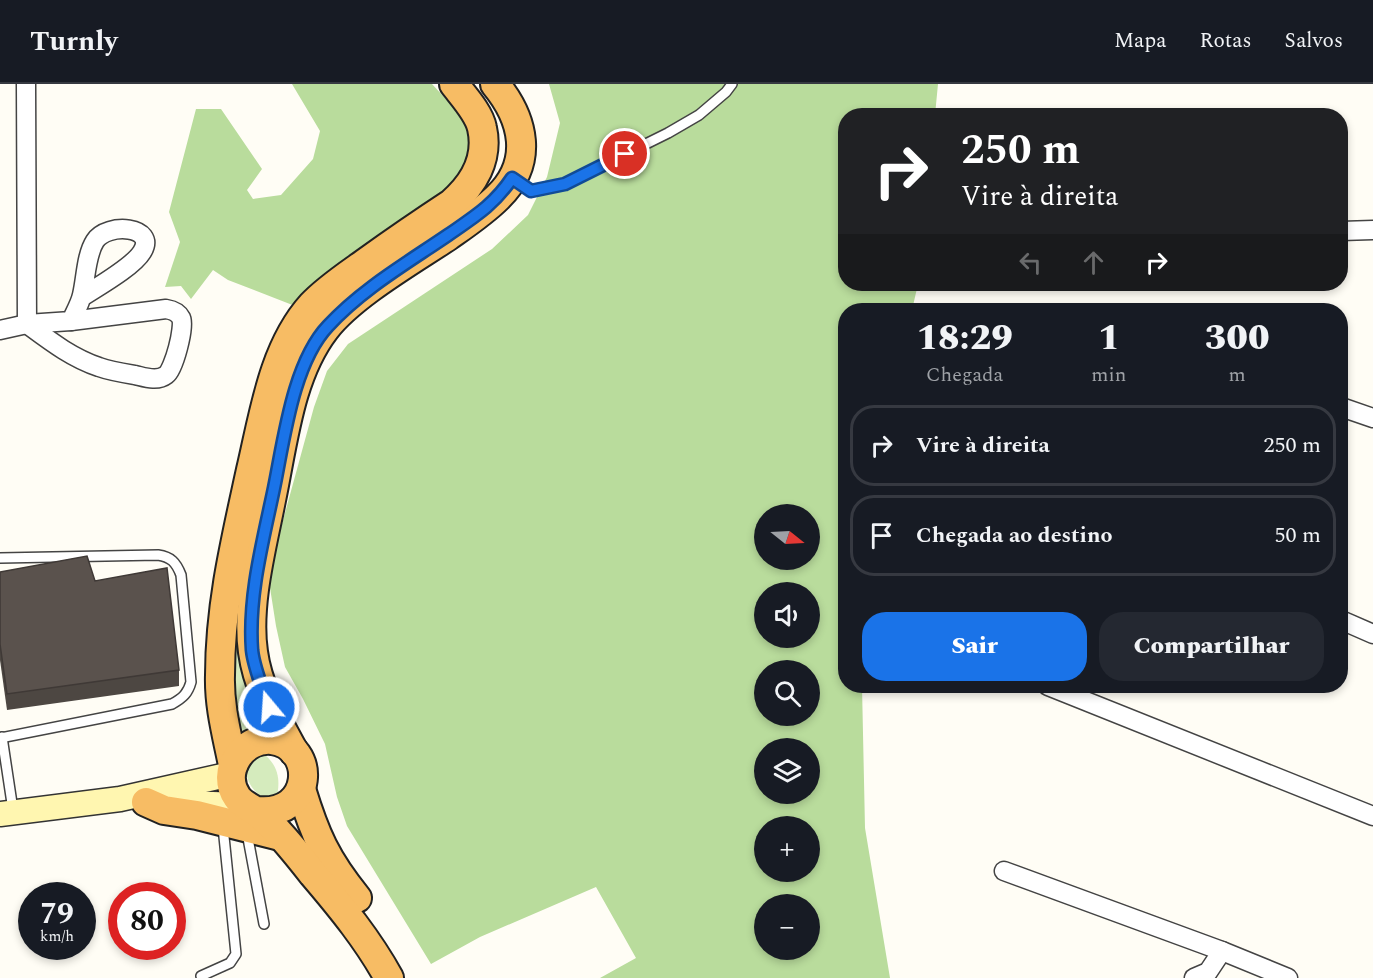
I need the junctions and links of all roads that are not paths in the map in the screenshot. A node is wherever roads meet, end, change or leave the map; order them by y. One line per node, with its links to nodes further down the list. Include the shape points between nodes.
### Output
1 (26, 84): 10 (street)
2 (454, 84): 20 (highway, via 482,127 483,151 478,171 451,204 334,286 312,306 285,347 274,377 226,585 220,676)
3 (495, 84): 5 (highway, via 509,100 519,123 522,146)
4 (732, 84): 5 (lane, via 699,114 675,129 565,184 531,191)
5 (512, 178): 19 (highway, via 500,196 479,214 341,313 311,350 300,376 256,574 252,652 269,707)
6 (1373, 230): 7 (street)
7 (1348, 231)
8 (82, 297): 9 (street)
9 (71, 321): 10 (street); 10 (street, via 166,309 180,315 182,323 171,368 159,378 99,367 61,349)
10 (27, 324): 11 (street)
11 (0, 330)
12 (1348, 409): 13 (street)
13 (1373, 418)
14 (0, 558): 18 (lane, via 170,557 181,575 191,682 183,698 172,704)
15 (1348, 623): 16 (street)
16 (1373, 634)
17 (1066, 693): 25 (street)
18 (1, 738): 23 (lane)
19 (294, 752): 20 (highway, via 272,740 260,741 239,754); 21 (highway, via 303,771)
20 (232, 769): 22 (main road); 24 (highway, via 232,786)
21 (301, 789): 24 (highway, via 283,809); 31 (highway, via 321,847 374,920)
22 (133, 801): 23 (main road); 24 (highway, via 197,815)
23 (7, 813)
24 (242, 816): 27 (lane); 29 (lane, via 236,954 230,963); 30 (highway, via 283,837 358,928)
25 (1373, 816)
26 (1004, 872): 28 (street)
27 (264, 924)
28 (1222, 951): 32 (street, via 1208,972); 33 (street)
29 (201, 976)
30 (388, 978)
31 (407, 978)
32 (1194, 978)
33 (1288, 978)

